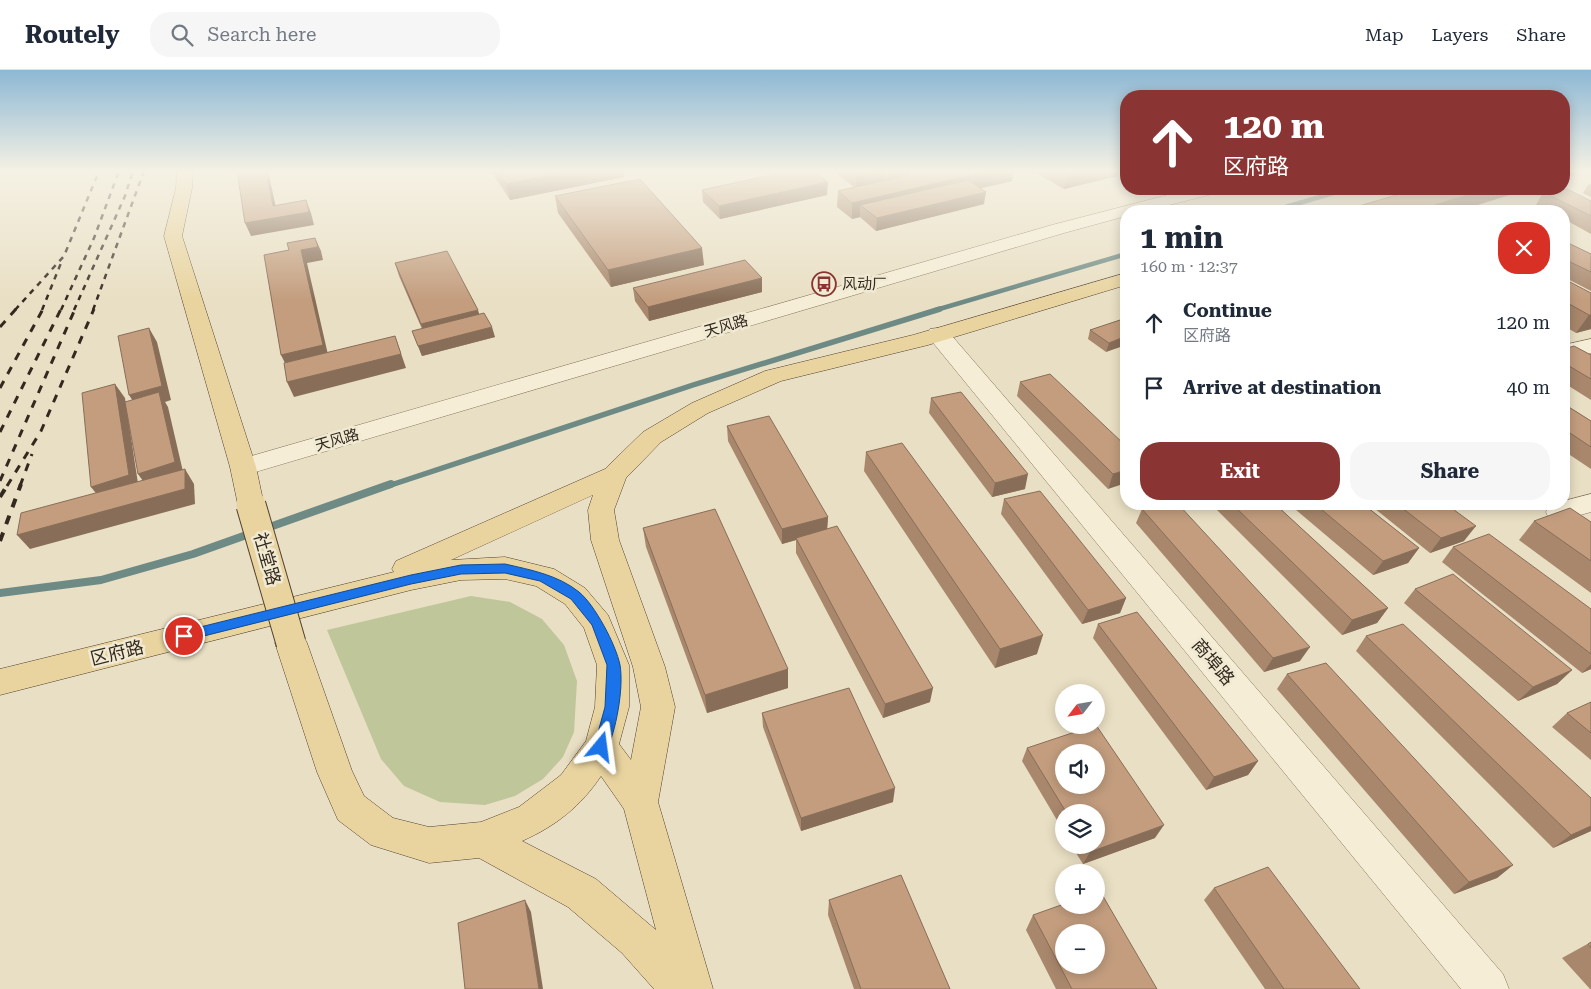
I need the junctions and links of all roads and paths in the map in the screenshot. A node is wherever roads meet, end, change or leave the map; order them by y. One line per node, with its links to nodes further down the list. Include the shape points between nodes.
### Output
1 (178, 214): 7 (main road, 社堂路, via 172,236)
2 (1115, 214): 7 (street, 天风路)
3 (1120, 281): 4 (main road)
4 (938, 334): 8 (main road, via 773,376 700,408 660,432); 20 (street, 商埠路)
5 (1591, 346): 6 (street)
6 (1570, 351)
7 (243, 468): 17 (main road, 社堂路, bridge, via 292,643 351,808 384,833 429,845)
8 (614, 474): 13 (main road); 16 (main road, via 601,510 605,540 649,667 658,707)
9 (1591, 503): 10 (street)
10 (1570, 509)
11 (1566, 510): 12 (street)
12 (1559, 512)
13 (350, 594): 14 (main road, 区府路); 15 (main road, 社堂路, via 461,569 505,568 544,577 575,596 597,623 613,665 612,707)
14 (0, 682)
15 (601, 747): 16 (main road); 17 (main road, 社堂路, via 574,786 532,819)
16 (640, 802): 19 (main road)
17 (482, 840): 18 (main road, via 582,892 636,939)
18 (682, 989)
19 (692, 989)
20 (1488, 989)

